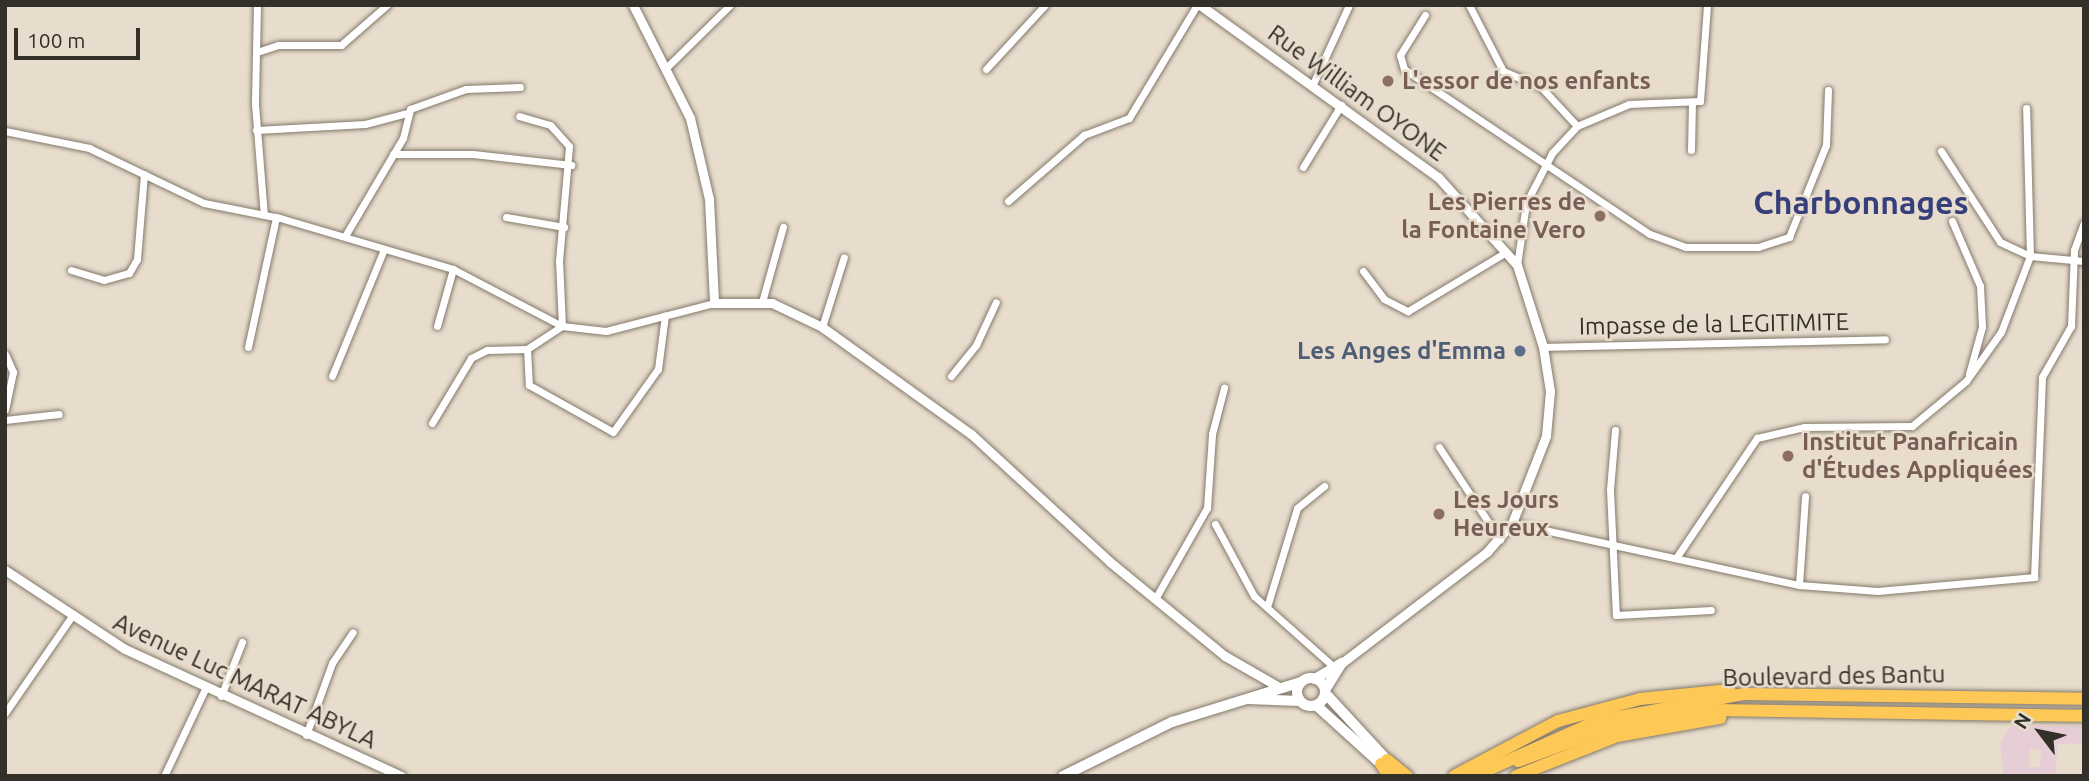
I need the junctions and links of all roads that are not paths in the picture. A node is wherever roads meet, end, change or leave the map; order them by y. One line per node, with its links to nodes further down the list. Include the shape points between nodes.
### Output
1 (257, 5): 11 (street)
2 (387, 5): 11 (street, via 341,45 278,45)
3 (633, 5): 12 (street)
4 (730, 5): 12 (street)
5 (1045, 5): 13 (street)
6 (1199, 5): 14 (street, Rue William OYONE); 32 (street, via 1129,118 1084,135)
7 (1349, 5): 14 (street)
8 (1469, 5): 22 (street, via 1503,71 1541,87)
9 (1707, 5): 17 (street, via 1702,96)
10 (1425, 15): 28 (street, via 1400,55 1404,69)
11 (257, 52): 23 (street)
12 (667, 67): 53 (street, via 684,97 705,176)
13 (986, 69)
14 (1312, 86): 18 (street, Rue William OYONE)
15 (520, 87): 20 (street, via 441,94)
16 (1828, 90): 28 (street, via 1826,145 1797,225 1780,242 1709,249 1667,242)
17 (1692, 103): 22 (street, via 1629,104); 25 (street)
18 (1341, 105): 30 (street); 42 (street, Rue William OYONE, via 1415,155)
19 (2026, 108): 43 (street)
20 (407, 113): 23 (street, via 365,124); 27 (street)
21 (519, 116): 29 (street, via 564,136)
22 (1577, 127): 28 (street)
23 (256, 130): 33 (street)
24 (5, 131): 31 (street, via 89,148)
25 (1691, 150)
26 (1941, 151): 43 (street, via 2000,242)
27 (393, 154): 29 (street, via 473,154); 40 (street)
28 (1547, 160): 47 (street, via 1526,203)
29 (571, 164): 38 (street)
30 (1303, 167)
31 (144, 174): 33 (street, via 204,203); 49 (street, via 136,259 129,273 104,280)
32 (1008, 201)
33 (264, 215): 34 (street)
34 (275, 217): 40 (street); 59 (street)
35 (506, 217): 38 (street)
36 (1952, 222): 65 (street, via 1981,296 1982,327)
37 (2084, 223): 45 (street)
38 (564, 227): 56 (street)
39 (783, 227): 51 (street)
40 (345, 236): 41 (street)
41 (384, 249): 48 (street); 63 (street)
42 (1506, 252): 47 (street, Rue William OYONE); 50 (street, via 1408,311 1384,299)
43 (2030, 256): 45 (street); 65 (street, via 2001,332)
44 (844, 257): 57 (street)
45 (2073, 259): 46 (street); 81 (street, via 2071,326 2042,377 2034,577 1878,590)
46 (2084, 261)
47 (1517, 265): 60 (street, Rue William OYONE)
48 (453, 269): 55 (street); 56 (street)
49 (71, 270)
50 (1363, 271)
51 (762, 302): 53 (street); 57 (street)
52 (996, 302): 64 (street, via 976,345)
53 (714, 303): 54 (street)
54 (665, 315): 56 (street, via 606,331); 61 (street, via 659,369 612,432 529,385)
55 (437, 326)
56 (562, 326): 61 (street)
57 (822, 327): 82 (street, via 971,434)
58 (1885, 339): 60 (street, Impasse de la LEGITIMITE)
59 (248, 347)
60 (1543, 347): 75 (street, Rue William OYONE, via 1550,391 1546,436)
61 (527, 349): 70 (street, via 487,350 471,358)
62 (5, 354): 67 (street, via 13,372)
63 (332, 376)
64 (951, 376)
65 (1966, 381): 79 (street, via 1912,426 1804,427 1757,438)
66 (1224, 388): 82 (street, via 1212,434 1207,509)
67 (5, 409)
68 (59, 414): 69 (street)
69 (5, 420)
70 (432, 423)
71 (1615, 430): 78 (street)
72 (1439, 447): 77 (street)
73 (1324, 486): 83 (street, via 1297,508)
74 (1805, 496): 81 (street)
75 (1512, 523): 77 (street, Rue William OYONE); 78 (street)
76 (1215, 524): 83 (street, via 1242,580)
77 (1500, 540): 88 (street, Rue William OYONE)
78 (1612, 540): 79 (street); 84 (street, via 1616,615)
79 (1676, 558): 81 (street)
80 (5, 570): 85 (street, Avenue Luc MARAT ABYLA)
81 (1799, 585)
82 (1155, 599): 91 (street, via 1255,678)
83 (1267, 607): 88 (street)
84 (1711, 610)
85 (72, 616): 92 (street, Avenue Luc MARAT ABYLA); 101 (street)
86 (352, 632): 103 (street, via 332,663)
87 (242, 642): 95 (street)
88 (1338, 665): 89 (main road); 93 (main road)
89 (1315, 678): 90 (main road); 93 (main road)
90 (1301, 682): 91 (main road); 98 (main road)
91 (1279, 687): 96 (main road)
92 (205, 689): 95 (street, Avenue Luc MARAT ABYLA); 106 (street)
93 (1325, 692): 99 (main road); 105 (main road)
94 (1744, 694): 97 (highway, Boulevard des Bantu); 104 (highway, via 1700,691 1616,705 1558,721); 113 (highway, Boulevard des Bantu, via 1597,721)
95 (221, 696): 103 (street, Avenue Luc MARAT ABYLA)
96 (1248, 699): 98 (main road); 108 (main road, via 1150,731)
97 (2083, 699)
98 (1300, 701): 99 (main road)
99 (1317, 706): 105 (main road)
100 (1757, 711): 102 (highway, Boulevard des Bantu); 114 (highway, Boulevard des Bantu, via 1679,713 1605,729); 115 (highway, via 1617,736)
101 (5, 713)
102 (2084, 716)
103 (306, 735): 107 (street, Avenue Luc MARAT ABYLA)
104 (1484, 757): 111 (highway); 112 (highway)
105 (1385, 769): 109 (highway); 110 (highway)
106 (164, 776)
107 (401, 776)
108 (1063, 776)
109 (1398, 776)
110 (1407, 776)
111 (1440, 776)
112 (1454, 776)
113 (1474, 776)
114 (1489, 776)
115 (1516, 776)

